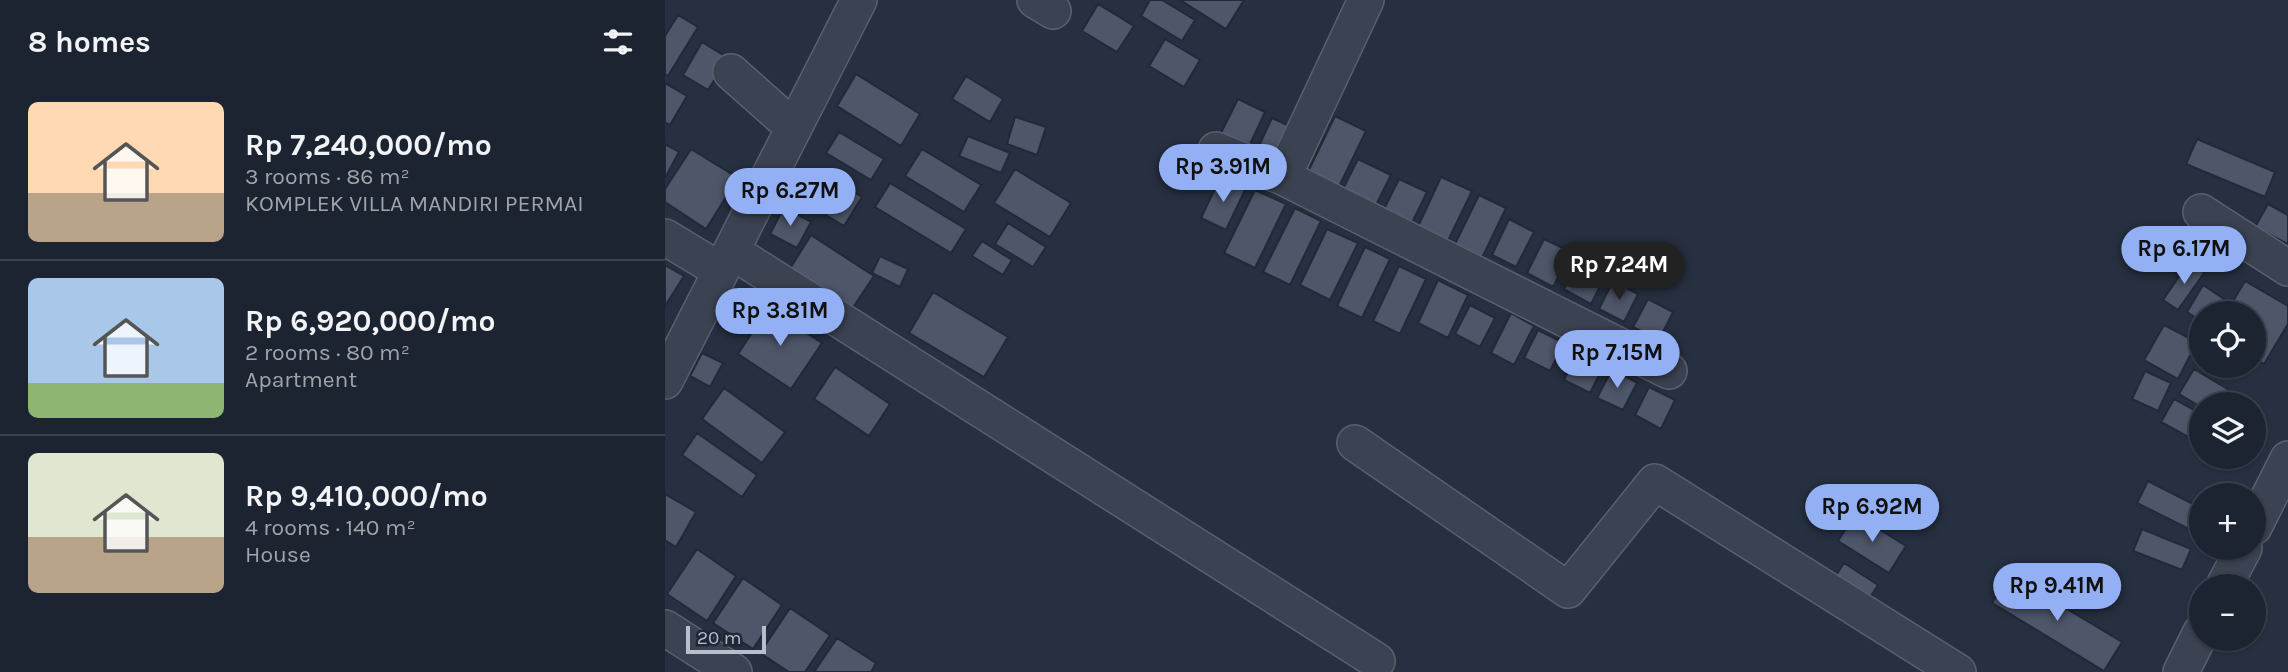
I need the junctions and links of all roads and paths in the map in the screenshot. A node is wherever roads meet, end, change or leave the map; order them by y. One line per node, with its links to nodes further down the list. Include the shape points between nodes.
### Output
1 (1366, 0): 6 (street)
2 (847, 4): 4 (street)
3 (731, 72): 4 (street)
4 (794, 128): 9 (street)
5 (1216, 149): 6 (street)
6 (1283, 177): 12 (street)
7 (2201, 212): 10 (street)
8 (665, 237): 9 (street)
9 (727, 262): 11 (street); 18 (street)
10 (2288, 268)
11 (669, 361)
12 (1669, 370)
13 (1355, 443): 20 (street, via 1567,590 1655,482)
14 (2288, 459): 15 (street)
15 (2266, 503)
16 (665, 628): 19 (street)
17 (2192, 651): 21 (street)
18 (1377, 661)
19 (734, 672)
20 (1958, 672)
21 (2181, 672)

